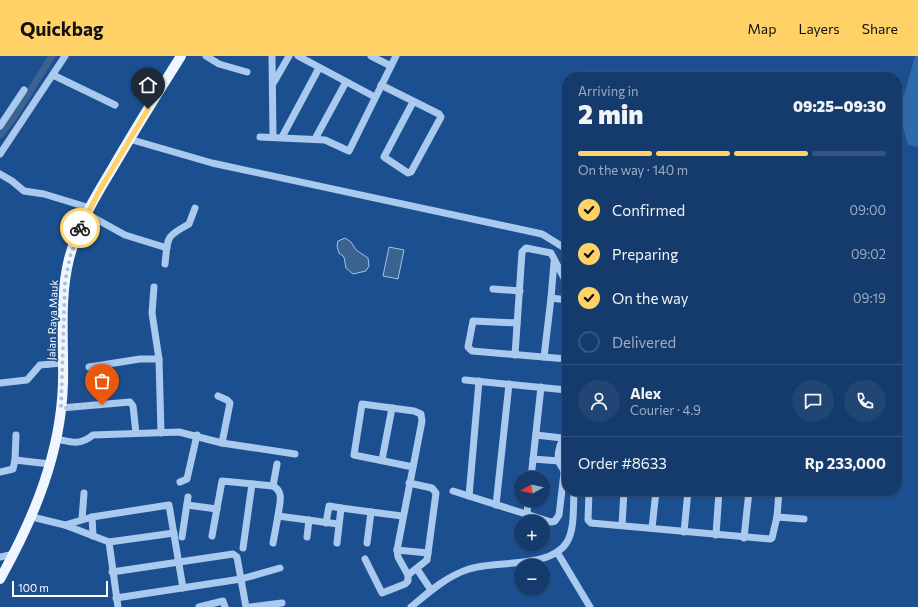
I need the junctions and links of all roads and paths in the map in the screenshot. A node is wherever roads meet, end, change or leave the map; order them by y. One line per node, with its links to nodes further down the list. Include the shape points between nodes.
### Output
1 (66, 56): 12 (street)
2 (181, 56): 24 (main road, Jalan Raya Mauk)
3 (206, 56): 11 (street, via 219,64)
4 (272, 56): 14 (street)
5 (289, 56): 14 (street)
6 (298, 56): 10 (street)
7 (371, 56): 9 (street)
8 (396, 56): 9 (street)
9 (391, 66): 15 (street)
10 (319, 68): 13 (street); 23 (street)
11 (247, 72)
12 (53, 75): 19 (street); 26 (street)
13 (346, 82): 17 (street); 25 (street)
14 (273, 83): 21 (street)
15 (381, 85): 17 (street); 18 (street)
16 (24, 90): 20 (street)
17 (375, 97): 25 (street, via 349,151 326,140)
18 (413, 102): 18 (street, via 441,117 411,172 408,173 384,157)
19 (115, 105)
20 (0, 126)
21 (273, 136): 22 (street); 23 (street)
22 (260, 137)
23 (282, 137): 25 (street)
24 (129, 139): 29 (main road, Jalan Raya Mauk); 30 (street, via 164,151 225,166 542,234)
25 (315, 139)
26 (0, 154)
27 (0, 174): 29 (street, via 24,191 44,194)
28 (195, 208): 31 (street, via 189,224 168,237)
29 (89, 211): 31 (street, via 125,235); 45 (main road, Jalan Raya Mauk, via 74,244 67,270)
30 (562, 246)
31 (167, 248): 33 (street)
32 (554, 262): 34 (street); 37 (street, via 551,253 526,248 522,252); 38 (street)
33 (165, 264)
34 (562, 276)
35 (154, 287): 43 (street, via 152,313)
36 (493, 289): 37 (street)
37 (520, 291): 40 (street)
38 (551, 298): 39 (street); 42 (street)
39 (562, 299)
40 (517, 323): 41 (street); 41 (street, via 473,321 468,347 472,351)
41 (515, 355): 42 (street)
42 (544, 357): 44 (street)
43 (159, 359): 46 (street, via 140,359); 57 (street)
44 (562, 359)
45 (63, 363): 49 (street, via 40,365 27,380); 54 (main road, Jalan Raya Mauk)
46 (89, 367)
47 (465, 380): 48 (street)
48 (479, 381): 50 (street); 83 (street)
49 (0, 383)
50 (509, 384): 51 (street); 94 (street)
51 (541, 387): 52 (street); 60 (street)
52 (562, 389)
53 (218, 396): 63 (street, via 230,404)
54 (61, 408): 56 (street, via 130,402 133,406); 62 (main road, Jalan Raya Mauk)
55 (392, 408): 67 (street); 67 (street, via 364,403 361,406 353,454); 73 (street, via 421,414 422,421)
56 (136, 433): 57 (street); 62 (street, via 93,435 78,443)
57 (161, 433): 59 (street)
58 (16, 435): 66 (street)
59 (197, 435): 63 (street, via 201,439); 76 (street, via 187,478)
60 (536, 435): 61 (street); 68 (street)
61 (562, 438)
62 (56, 439): 70 (main road, Jalan Raya Mauk)
63 (222, 443): 64 (street)
64 (295, 454)
65 (562, 454): 69 (street)
66 (16, 460): 70 (street); 75 (street, via 13,469)
67 (382, 460): 73 (street)
68 (533, 460): 69 (street); 74 (street)
69 (559, 461): 72 (street)
70 (50, 464): 102 (main road, Jalan Raya Mauk)
71 (277, 464): 79 (street)
72 (562, 466)
73 (413, 467): 77 (street)
74 (532, 471)
75 (0, 472)
76 (180, 482)
77 (409, 483): 101 (street); 129 (street, via 432,488 436,493)
78 (252, 484): 79 (street); 97 (street, via 222,481); 126 (street)
79 (274, 486): 100 (street, via 281,492)
80 (562, 489): 108 (street, via 558,519)
81 (453, 491): 83 (street)
82 (84, 493): 105 (street)
83 (469, 496): 94 (street)
84 (574, 496): 128 (street, via 571,531 567,542)
85 (589, 496): 112 (street, via 588,520 591,523)
86 (624, 496): 112 (street)
87 (655, 496): 113 (street)
88 (688, 496): 114 (street)
89 (719, 496): 116 (street)
90 (748, 496): 121 (street)
91 (779, 496): 104 (street)
92 (188, 497): 93 (street)
93 (187, 505): 97 (street); 119 (street)
94 (496, 505): 99 (street)
95 (528, 507): 99 (street)
96 (341, 508): 98 (street); 109 (street, via 329,506); 111 (street)
97 (217, 509): 118 (street)
98 (371, 512): 101 (street); 125 (street)
99 (527, 515)
100 (278, 516): 107 (street); 123 (street)
101 (402, 516): 127 (street)
102 (32, 517): 110 (street); 130 (main road, Jalan Raya Mauk)
103 (92, 517): 105 (street); 115 (street, via 168,504); 117 (street)
104 (777, 517): 106 (street); 121 (street, via 772,538)
105 (82, 519): 110 (street)
106 (804, 519)
107 (309, 520): 109 (street); 120 (street)
108 (550, 522)
109 (326, 523): 111 (street)
110 (65, 524): 117 (street)
111 (338, 524): 124 (street)
112 (622, 526): 113 (street)
113 (652, 528): 114 (street)
114 (684, 532): 116 (street)
115 (174, 533): 122 (street); 133 (street)
116 (716, 535): 121 (street)
117 (93, 536): 122 (street)
118 (212, 536)
119 (182, 537)
120 (307, 537)
121 (744, 538)
122 (109, 542): 136 (street)
123 (274, 543)
124 (337, 543)
125 (367, 543)
126 (243, 548)
127 (398, 550): 129 (street); 137 (street, via 398,557)
128 (557, 552): 141 (street, via 541,559 482,565 455,574); 150 (street)
129 (428, 553): 135 (street, via 427,560)
130 (14, 554): 131 (street); 138 (main road, Jalan Raya Mauk)
131 (0, 557)
132 (365, 559): 137 (street, via 382,593 405,584)
133 (179, 563): 136 (street); 139 (street, via 233,554 237,557); 140 (street)
134 (280, 568): 139 (street)
135 (417, 569): 137 (street); 141 (street)
136 (112, 572): 142 (street)
137 (408, 575)
138 (0, 579)
139 (241, 579): 140 (street); 147 (street)
140 (183, 588): 142 (street)
141 (431, 590): 149 (street)
142 (116, 598): 144 (street)
143 (282, 603): 148 (street)
144 (118, 607)
145 (199, 607): 146 (street, via 223,601)
146 (225, 607)
147 (246, 607)
148 (252, 607)
149 (411, 607)
150 (590, 607)

